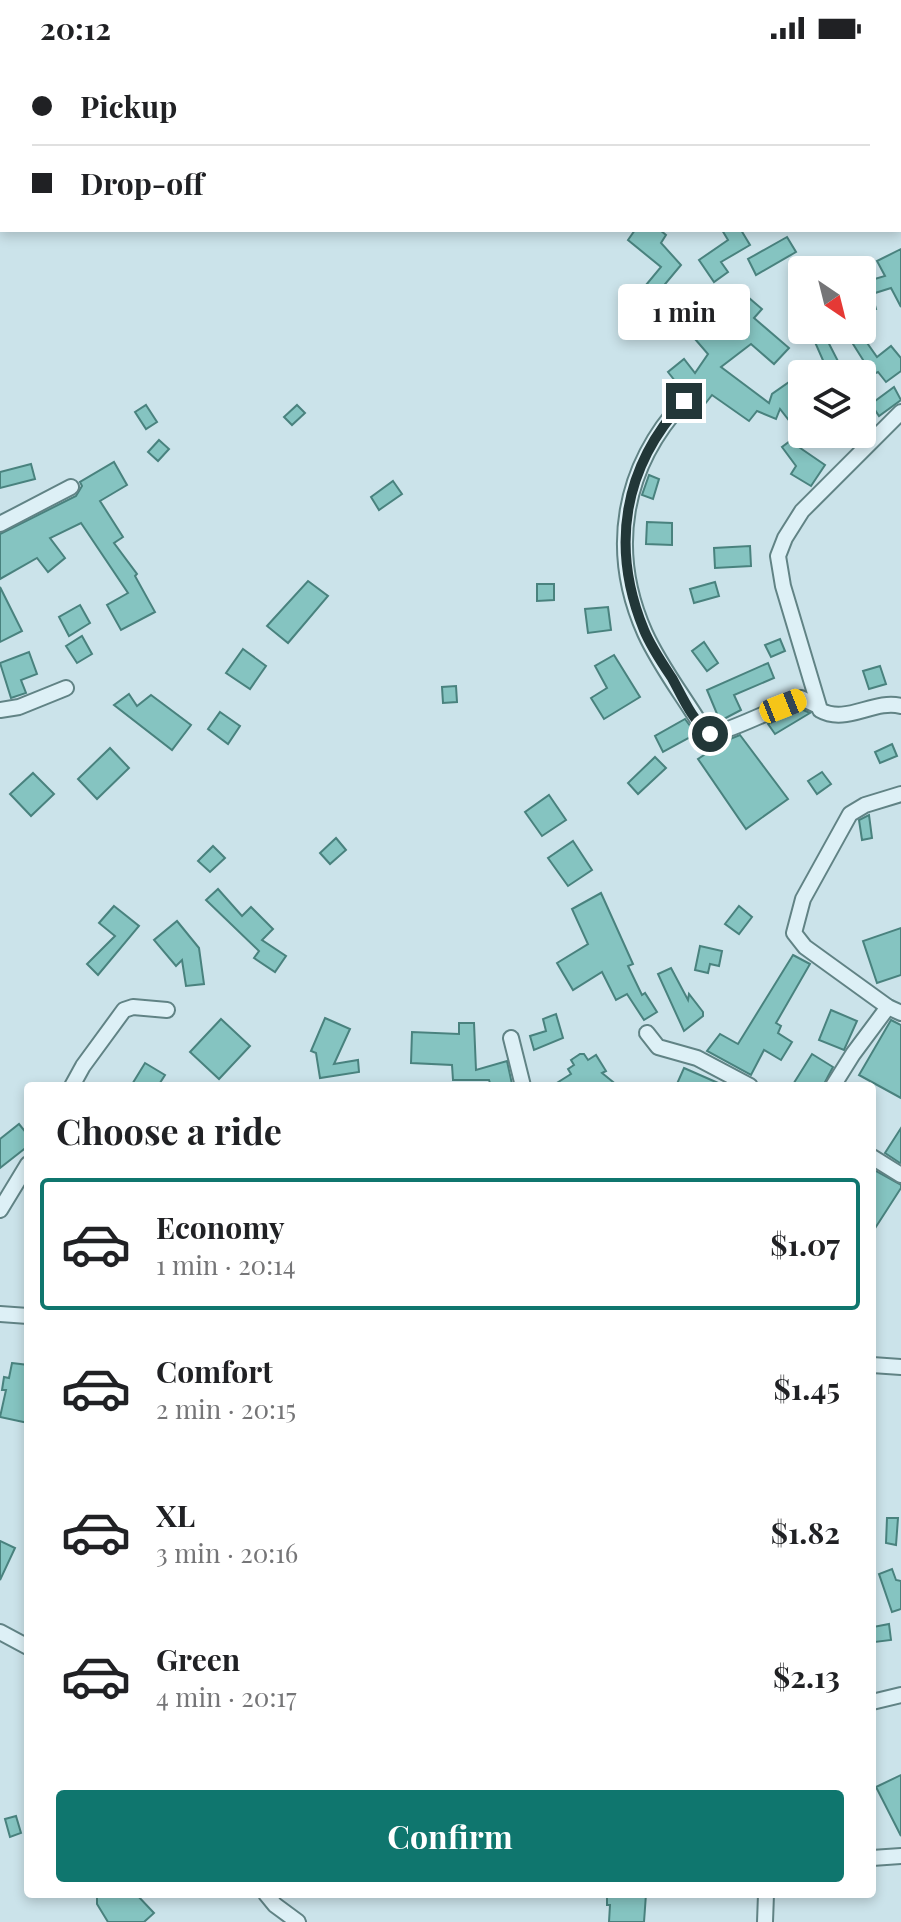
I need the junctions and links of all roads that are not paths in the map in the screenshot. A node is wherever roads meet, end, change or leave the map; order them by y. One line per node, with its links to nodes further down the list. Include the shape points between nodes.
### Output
1 (684, 401): 6 (street, via 660,426 627,508 627,565 644,630 710,734 801,698)
2 (901, 412): 6 (street, via 802,511 780,546 778,567)
3 (71, 487): 4 (street)
4 (0, 524)
5 (66, 688): 8 (street)
6 (816, 705): 7 (street, via 834,714 884,704)
7 (901, 706)
8 (0, 710)
9 (901, 794): 11 (street, via 850,814 803,899 794,933 805,947)
10 (167, 1010): 14 (street, via 124,1010)
11 (894, 1010): 17 (street, via 853,1054)
12 (647, 1033): 16 (street, via 658,1047 697,1058)
13 (511, 1038): 15 (street)
14 (74, 1082)
15 (522, 1082)
16 (742, 1082)
17 (836, 1082)
18 (876, 1159): 20 (street)
19 (24, 1171): 21 (street)
20 (901, 1175)
21 (0, 1210)
22 (0, 1314): 23 (street)
23 (24, 1316)
24 (876, 1365): 25 (street)
25 (901, 1367)
26 (0, 1632): 27 (street)
27 (24, 1645)
28 (901, 1695): 29 (street)
29 (876, 1701)
30 (901, 1856): 31 (street)
31 (876, 1858)
32 (271, 1898): 34 (street)
33 (766, 1898): 35 (street)
34 (298, 1922)
35 (765, 1922)

